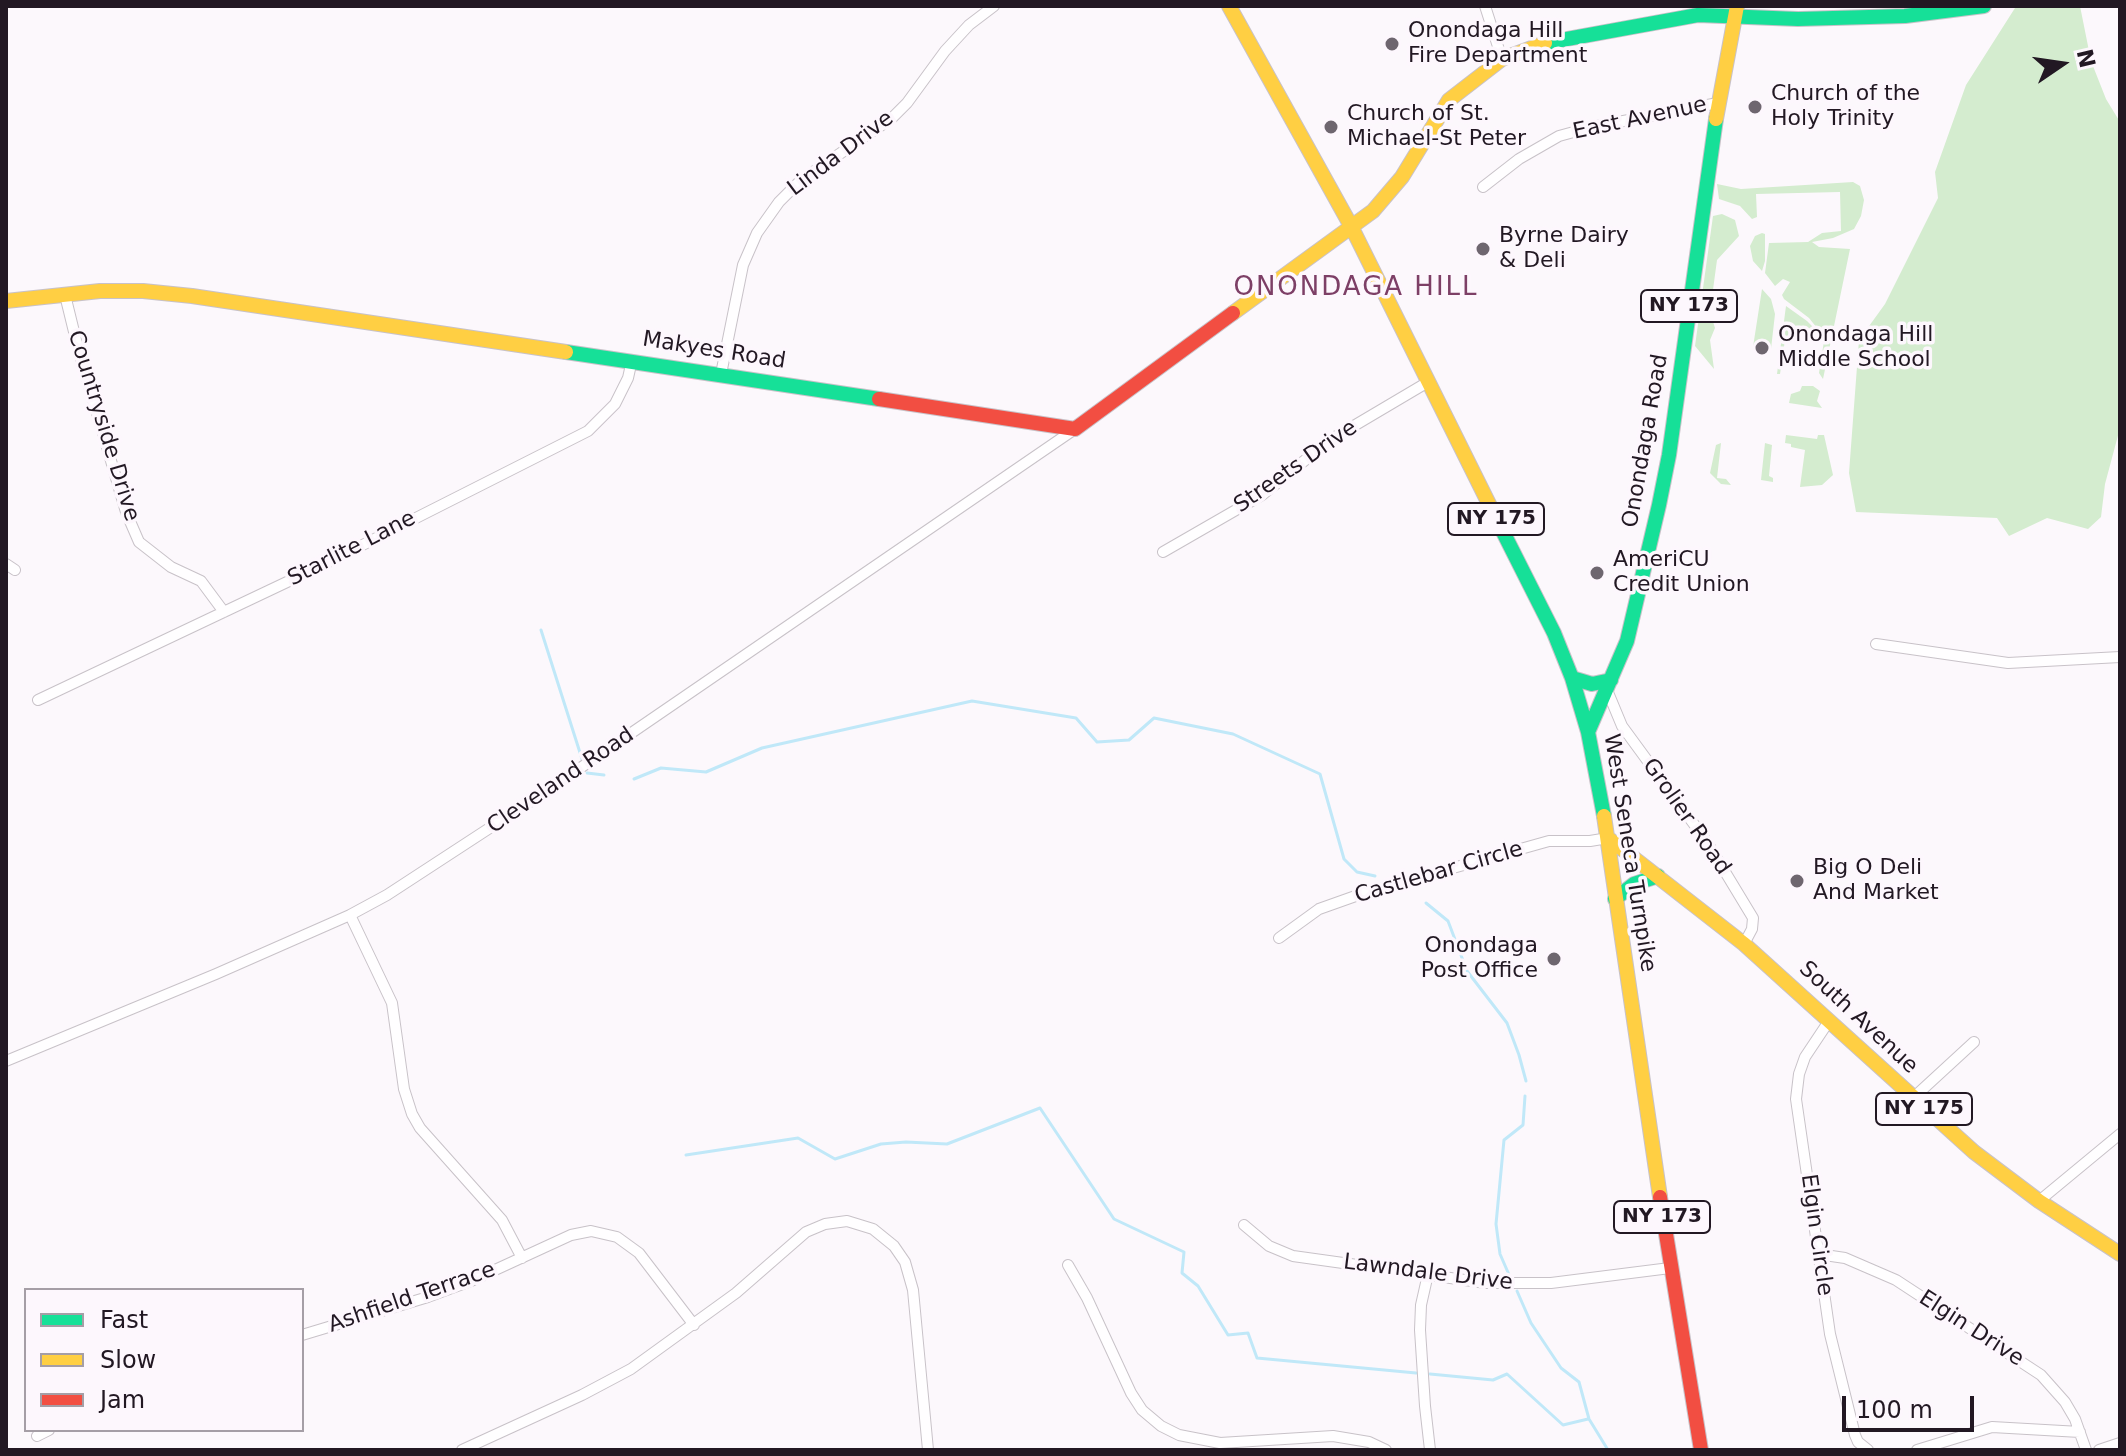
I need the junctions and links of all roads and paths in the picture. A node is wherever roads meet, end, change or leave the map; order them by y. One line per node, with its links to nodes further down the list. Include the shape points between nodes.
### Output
1 (994, 6): 13 (street, Linda Drive, via 961,33 892,118 800,181 779,202 743,265)
2 (1229, 6): 9 (main road, West Seneca Turnpike / NY 175)
3 (1485, 6): 6 (street)
4 (1984, 6): 5 (main road, via 1905,16 1798,19)
5 (1735, 12): 6 (main road, via 1598,32 1536,45); 7 (main road, Onondaga Road / NY 173)
6 (1502, 59): 9 (main road, via 1449,100 1402,177 1373,211)
7 (1718, 103): 8 (street, East Avenue, via 1559,136); 21 (main road, Onondaga Road / NY 173, via 1667,466 1636,610)
8 (1483, 187)
9 (1351, 226): 14 (main road, West Seneca Turnpike / NY 175); 15 (main road)
10 (65, 295): 11 (main road, Makyes Road); 12 (main road, Makyes Road, via 143,291 192,296); 17 (street, Countryside Drive, via 139,542 171,567 201,581)
11 (6, 301)
12 (632, 360): 13 (main road, Makyes Road); 17 (street, Starlite Lane, via 615,404 588,431)
13 (721, 374): 15 (main road, Makyes Road)
14 (1428, 382): 16 (street, Streets Drive, via 1330,440 1262,495); 20 (main road, West Seneca Turnpike / NY 175)
15 (1075, 429): 27 (street, Cleveland Road, via 568,777)
16 (1163, 552)
17 (224, 612): 22 (street, Starlite Lane)
18 (1876, 644): 19 (street, via 2008,663)
19 (2120, 657)
20 (1572, 678): 21 (main road); 23 (main road, West Seneca Turnpike / NY 175)
21 (1609, 685): 23 (main road, Onondaga Road / NY 173); 29 (street, Grolier Road, via 1622,726 1714,851 1753,918)
22 (38, 700)
23 (1588, 732): 24 (main road, West Seneca Turnpike / NY 173)
24 (1608, 838): 25 (main road, South Avenue / NY 175); 26 (main road, West Seneca Turnpike / NY 173); 28 (street, Castlebar Circle, via 1549,841 1364,893 1319,909)
25 (1658, 876): 26 (main road, via 1634,884); 29 (main road, South Avenue / NY 175)
26 (1615, 899): 41 (main road, West Seneca Turnpike / NY 173)
27 (350, 915): 32 (street, Cleveland Road); 39 (street, Ashfield Terrace, via 392,1003 412,1114 502,1220)
28 (1279, 938)
29 (1744, 944): 30 (main road, South Avenue / NY 175)
30 (1829, 1021): 33 (main road, South Avenue / NY 175); 37 (street, Elgin Circle, via 1805,1057 1796,1099)
31 (1974, 1042): 33 (street)
32 (6, 1061)
33 (1912, 1099): 35 (main road, South Avenue / NY 175)
34 (2120, 1134): 35 (street)
35 (2039, 1201): 38 (main road, South Avenue / NY 175)
36 (1244, 1225): 42 (street, Lawndale Drive, via 1269,1246 1293,1256)
37 (1818, 1254): 46 (street, Elgin Drive, via 1845,1258 1896,1280 2028,1366 2058,1391); 54 (street, Elgin Circle, via 1844,1399 1858,1442)
38 (2120, 1254)
39 (522, 1258): 43 (street, Ashfield Terrace, via 571,1235 591,1231 617,1237 639,1253); 44 (street, Ashfield Terrace, via 428,1297)
40 (1068, 1265): 51 (street, via 1131,1393 1161,1426 1209,1442 1333,1436)
41 (1670, 1268): 42 (street, Lawndale Drive, via 1513,1284); 53 (main road, West Seneca Turnpike / NY 173)
42 (1428, 1274): 52 (street, via 1420,1330)
43 (694, 1325): 49 (street, via 607,1382); 50 (street, via 806,1232 847,1221 873,1229 905,1262 913,1290)
44 (304, 1334)
45 (45, 1432): 47 (street)
46 (2080, 1432): 55 (street, via 1992,1427); 56 (street, Elgin Drive)
47 (37, 1436)
48 (2120, 1443): 57 (street)
49 (462, 1450)
50 (928, 1450)
51 (1386, 1450)
52 (1430, 1450)
53 (1701, 1450)
54 (1868, 1450)
55 (1917, 1450)
56 (2086, 1450)
57 (2099, 1450)

